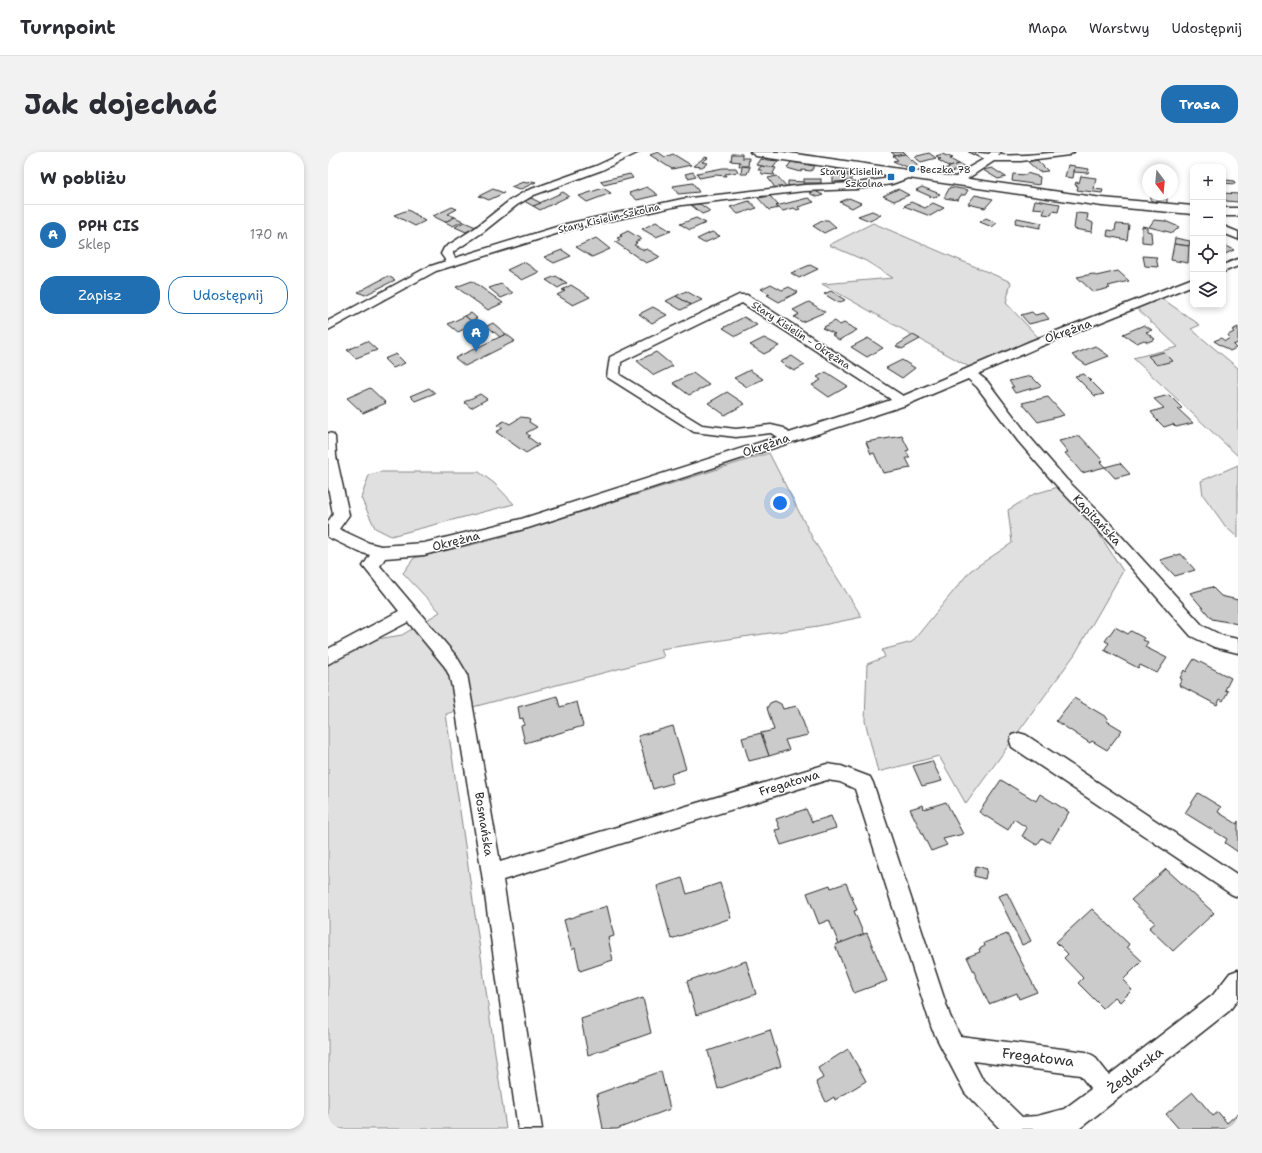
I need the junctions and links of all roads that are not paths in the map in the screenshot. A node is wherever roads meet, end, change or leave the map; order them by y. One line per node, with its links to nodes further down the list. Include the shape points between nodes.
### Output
1 (634, 152): 13 (street, via 512,202 479,230 448,250 447,254)
2 (756, 152): 6 (street)
3 (975, 152): 5 (street)
4 (1070, 152): 5 (street, via 1002,160)
5 (994, 155): 7 (street, via 975,170 962,175)
6 (905, 174): 7 (street); 13 (street, Stary Kisielin-Szkolna, via 892,181 857,186 804,188 682,202 570,226)
7 (958, 181): 8 (street, via 1124,204)
8 (1190, 210)
9 (1226, 212): 10 (street)
10 (1238, 212)
11 (1226, 230): 12 (street)
12 (1238, 236)
13 (452, 262): 17 (street, Stary Kisielin-Szkolna, via 421,275)
14 (1238, 262): 15 (street)
15 (1226, 267)
16 (1190, 282): 18 (street, Okrężna, via 1035,344)
17 (328, 326)
18 (970, 374): 19 (street, Okrężna); 25 (street, Kapitańska, via 982,384 1060,482 1097,519 1197,631 1220,642)
19 (901, 402): 21 (street, Okrężna); 21 (street, Stary Kisielin - Okrężna, via 743,298 615,360 613,377 699,429 736,433 771,429 779,431)
20 (328, 437): 22 (street, via 328,456 341,515)
21 (786, 438): 23 (street, Okrężna, via 523,524 424,549)
22 (329, 530): 23 (street, Okrężna, via 365,548)
23 (381, 552): 24 (street, Bosmańska, via 371,566)
24 (409, 614): 26 (street); 28 (street, Bosmańska, via 451,662 458,674)
25 (1238, 646)
26 (328, 657)
27 (1019, 741): 29 (street)
28 (492, 874): 31 (street, Fregatowa, via 827,772 841,774 863,783 940,1021); 33 (street, Bosmańska)
29 (1238, 887)
30 (1238, 982): 32 (street, Żeglarska, via 1221,1003)
31 (954, 1047): 32 (street, Fregatowa, via 1086,1064); 34 (street, Fregatowa, via 973,1086)
32 (1108, 1092): 34 (street, Żeglarska, via 1070,1120 1037,1128)
33 (530, 1129)
34 (1017, 1129)

